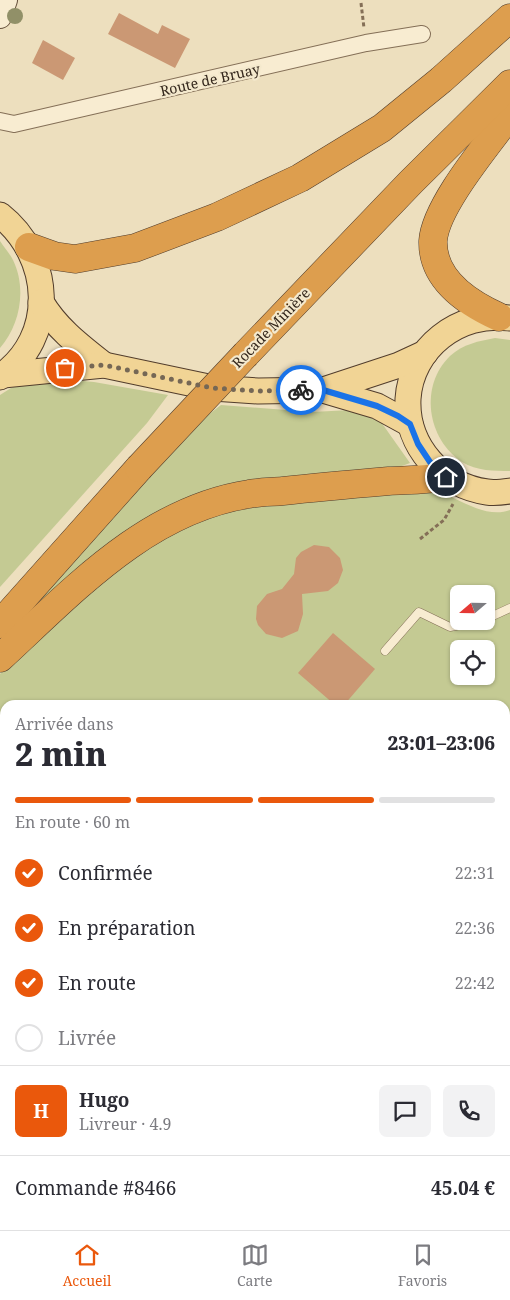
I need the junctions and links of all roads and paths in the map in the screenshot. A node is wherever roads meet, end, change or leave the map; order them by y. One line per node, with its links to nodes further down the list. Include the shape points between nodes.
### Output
1 (6, 0): 2 (street)
2 (0, 17)
3 (510, 18): 9 (highway, via 442,80 382,128 300,178 217,217 134,248 76,259)
4 (422, 34): 7 (street, Route de Bruay, via 366,43 48,117 14,124)
5 (510, 84): 22 (highway, Rocade Minière, bridge, via 246,354)
6 (510, 114): 11 (highway, via 444,209 433,240 439,268 462,298)
7 (0, 121)
8 (0, 215): 9 (main road)
9 (30, 248): 10 (main road, via 41,283)
10 (41, 302): 13 (main road, via 66,335); 14 (main road, via 30,343 15,364)
11 (505, 318): 12 (main road, via 478,319 458,326 440,337)
12 (425, 353): 15 (main road, via 400,365); 16 (main road, via 413,375 408,399)
13 (104, 365): 14 (main road); 15 (main road, via 212,388)
14 (1, 376)
15 (323, 390): 16 (main road, via 377,406)
16 (410, 424): 17 (main road, via 430,462)
17 (456, 482): 18 (main road, via 488,492); 19 (path, via 451,507 444,520); 25 (highway, via 346,484 249,494 206,504 153,528 129,545)
18 (510, 492)
19 (420, 539)
20 (510, 608): 21 (lane)
21 (495, 615)
22 (0, 624)
23 (450, 627): 24 (lane, via 419,612)
24 (385, 650)
25 (0, 658)

